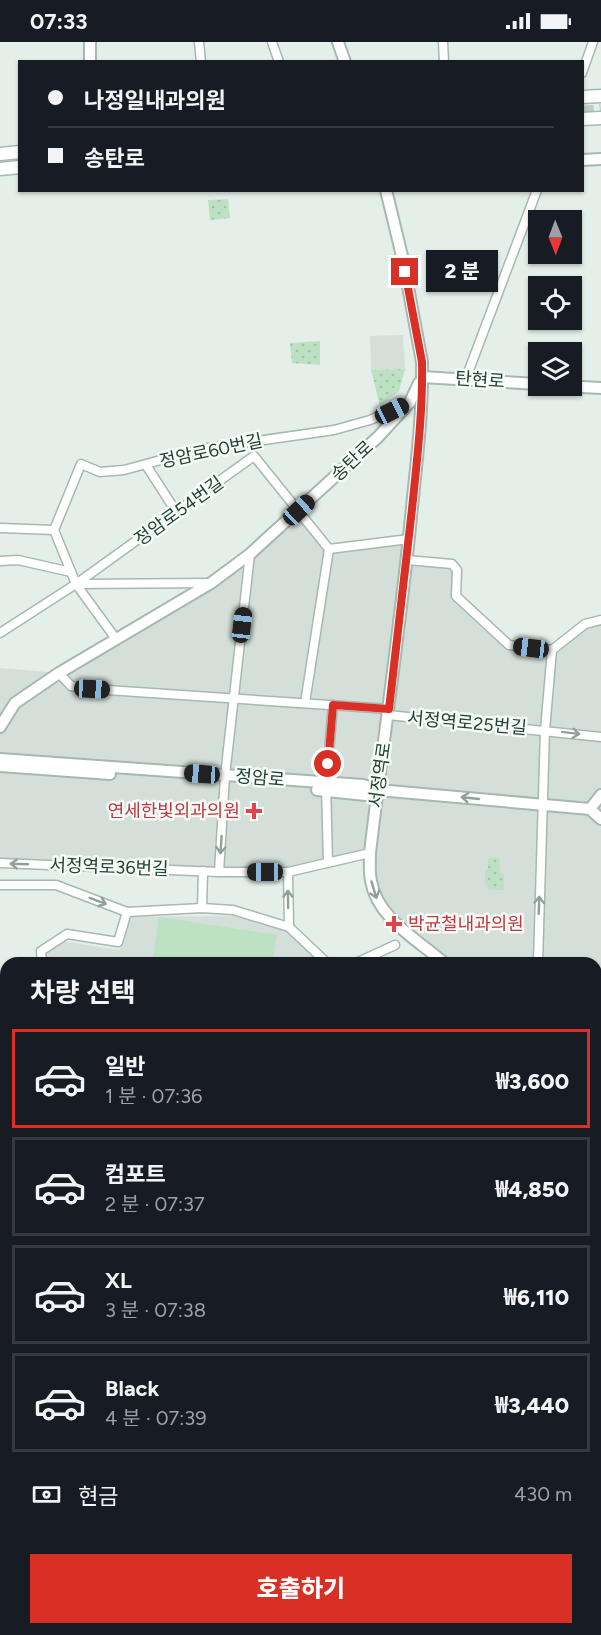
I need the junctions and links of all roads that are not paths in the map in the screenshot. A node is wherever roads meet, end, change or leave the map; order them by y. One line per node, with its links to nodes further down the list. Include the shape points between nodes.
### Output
1 (93, 42): 7 (street)
2 (199, 42): 8 (street)
3 (272, 42): 9 (street)
4 (338, 42): 10 (street)
5 (442, 42): 11 (street)
6 (593, 42): 12 (street)
7 (90, 60)
8 (201, 60)
9 (278, 60)
10 (344, 60)
11 (444, 60)
12 (584, 67)
13 (601, 96): 14 (main road)
14 (584, 97)
15 (601, 118): 16 (main road)
16 (584, 119)
17 (18, 152): 18 (main road)
18 (0, 154)
19 (601, 159): 20 (street)
20 (584, 160)
21 (18, 167): 22 (main road)
22 (0, 170)
23 (386, 192): 25 (street, via 405,272)
24 (536, 192): 26 (street)
25 (422, 377): 26 (street, 탄현로); 30 (street, 송탄로); 36 (street, 서정역로)
26 (466, 378): 27 (street, 탄현로)
27 (528, 383)
28 (582, 387): 29 (street)
29 (601, 388)
30 (410, 402): 31 (street, 정암로60번길, via 370,420 334,430 201,449); 32 (street, 송탄로)
31 (146, 465): 33 (street); 35 (street, 정암로60번길, via 100,472 81,464)
32 (299, 510): 33 (street, 정암로54번길, via 254,456); 37 (street); 38 (street, 송탄로)
33 (177, 513): 43 (street, 정암로54번길)
34 (0, 528): 35 (street)
35 (54, 530): 41 (street)
36 (409, 539): 37 (street); 39 (street, 서정역로)
37 (329, 549): 50 (street)
38 (250, 554): 42 (street, 송탄로); 49 (street)
39 (407, 560): 47 (street, via 453,564 457,570 456,596 509,645); 52 (street, 서정역로)
40 (0, 561): 41 (street, via 18,560)
41 (71, 572): 43 (street)
42 (211, 583): 43 (street); 46 (street, 송탄로)
43 (76, 584): 45 (street, 정암로54번길); 46 (street)
44 (601, 620): 47 (street, via 585,624)
45 (0, 633)
46 (116, 639): 48 (street, 송탄로)
47 (552, 650): 54 (street, 서정역로25번길)
48 (59, 673): 49 (street, 서정역로25번길, via 71,686 92,689); 53 (street, 송탄로, via 15,703)
49 (233, 697): 50 (street, 서정역로25번길); 58 (street)
50 (305, 703): 51 (street, 서정역로25번길)
51 (333, 705): 52 (street, 서정역로25번길); 59 (street)
52 (388, 712): 54 (street, 서정역로25번길); 60 (street, 서정역로)
53 (0, 727)
54 (545, 730): 55 (street, 서정역로25번길, one-way to 55); 62 (street, 서정역로25번길)
55 (601, 737)
56 (0, 759): 58 (street, 정암로)
57 (0, 766): 58 (street)
58 (225, 779): 59 (street, 정암로); 69 (street, one-way to 69)
59 (326, 787): 60 (street, 정암로, via 363,786); 67 (street)
60 (378, 790): 62 (street, 정암로, one-way to 60); 65 (street, 서정역로)
61 (601, 796): 63 (street)
62 (542, 805): 63 (street, 정암로); 80 (street, 서정역로25번길, one-way to 62)
63 (590, 809): 64 (street)
64 (601, 819)
65 (370, 853): 67 (street, 서정역로36번길); 79 (street, 서정역로, one-way to 79, via 376,899 388,916)
66 (0, 863): 68 (street, 서정역로36번길, one-way to 66)
67 (328, 863): 70 (street, 서정역로36번길)
68 (203, 871): 69 (street, 서정역로36번길); 72 (street)
69 (219, 872): 70 (street, 서정역로36번길)
70 (288, 872): 74 (street, one-way to 70)
71 (0, 885): 73 (street, one-way to 73, via 56,885)
72 (202, 908): 73 (street); 74 (street, via 233,910)
73 (128, 912): 76 (street, via 118,942 67,934 41,951)
74 (289, 927): 77 (street)
75 (395, 945): 78 (street)
76 (42, 957)
77 (321, 957)
78 (369, 957)
79 (437, 957)
80 (538, 957)

